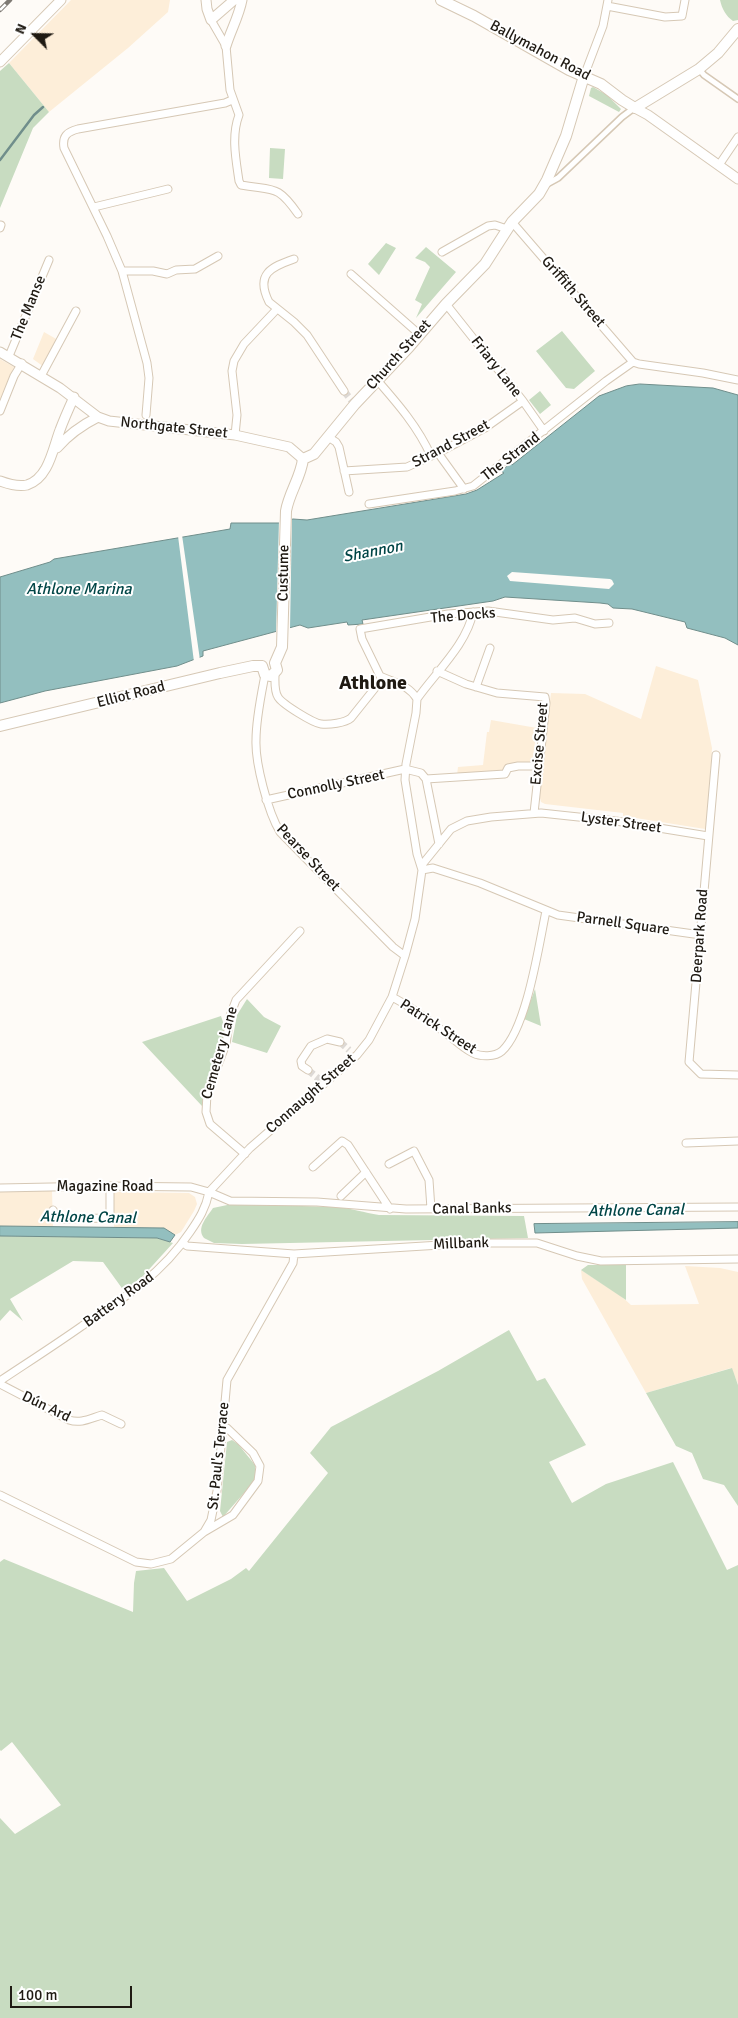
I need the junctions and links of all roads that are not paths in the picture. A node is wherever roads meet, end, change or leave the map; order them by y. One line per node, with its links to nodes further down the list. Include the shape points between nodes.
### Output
1 (61, 0): 11 (street)
2 (206, 0): 8 (street)
3 (234, 0): 8 (street)
4 (242, 0): 10 (street)
5 (441, 0): 13 (main road, Ballymahon Road)
6 (685, 0): 7 (street, via 682,16 665,17)
7 (607, 3): 13 (street, via 597,45)
8 (211, 20): 10 (street)
9 (738, 29): 12 (main road)
10 (226, 46): 15 (street)
11 (0, 62)
12 (699, 69): 14 (street); 16 (main road)
13 (584, 76): 16 (main road, Ballymahon Road); 20 (main road, Church Street, via 566,136)
14 (738, 99)
15 (232, 100): 22 (street, via 78,129 67,134 64,148); 23 (street, via 239,115 235,125 238,181 241,185 277,191 286,197)
16 (635, 108): 18 (street); 20 (street, via 558,178)
17 (738, 137): 18 (street)
18 (719, 165): 19 (street)
19 (738, 179)
20 (542, 187): 24 (main road, Church Street)
21 (168, 189): 22 (street)
22 (94, 207): 29 (street)
23 (298, 214)
24 (510, 225): 25 (street, via 488,226); 31 (main road, Church Street, via 485,264); 37 (street, Griffith Street)
25 (442, 252)
26 (218, 256): 29 (street, via 195,269 166,274)
27 (294, 259): 32 (street, via 272,268 265,278 266,297)
28 (49, 260): 36 (street, The Manse)
29 (122, 271): 46 (street, via 149,376)
30 (351, 274): 34 (street)
31 (446, 304): 34 (main road, Church Street); 44 (street, Friary Lane)
32 (278, 309): 42 (street, via 307,335); 49 (street, via 244,344 234,362)
33 (76, 311): 39 (street)
34 (419, 334): 40 (main road, Church Street)
35 (0, 352): 36 (street, Northgate Street)
36 (9, 356): 38 (street, Northgate Street)
37 (633, 362): 41 (street); 48 (street, The Strand)
38 (22, 364): 39 (street, Northgate Street); 45 (street)
39 (41, 376): 43 (street, Northgate Street)
40 (377, 380): 50 (main road, Church Street, via 353,402); 52 (street)
41 (738, 380)
42 (344, 390)
43 (74, 397): 47 (street, Northgate Street); 51 (street)
44 (523, 401): 48 (street, Friary Lane); 52 (street, Strand Street, via 485,428)
45 (0, 411)
46 (146, 415)
47 (98, 417): 49 (street, Northgate Street, via 121,423); 51 (street, via 82,425)
48 (544, 431): 56 (street, The Strand, via 480,482)
49 (235, 434): 53 (street, Northgate Street, via 290,447)
50 (328, 437): 53 (main road, Church Street, via 314,454); 54 (street, via 339,447)
51 (55, 450): 55 (street, via 34,481 26,485)
52 (435, 454): 54 (street, Strand Street, via 404,468); 56 (street)
53 (303, 459): 62 (main road, Custume, via 286,511 282,647)
54 (344, 471): 57 (street)
55 (0, 482)
56 (464, 489): 58 (street, The Strand)
57 (349, 492)
58 (369, 504)
59 (473, 612): 60 (street, The Docks, via 508,612 552,620 575,618 595,624); 63 (street, via 459,644); 64 (street, The Docks, via 360,629 366,648)
60 (609, 622)
61 (490, 648): 65 (street)
62 (269, 670): 64 (street, via 279,699 320,724 346,722); 67 (main road, Elliot Road, via 227,671); 72 (street, Pearse Street, via 256,744)
63 (437, 671): 65 (street, Excise Street); 66 (street)
64 (383, 678): 66 (street, via 413,692)
65 (476, 687): 69 (street, Excise Street, via 497,694 545,697)
66 (417, 699): 70 (street)
67 (0, 726)
68 (716, 755): 74 (street, Deerpark Road)
69 (539, 766): 71 (street, via 508,768 504,774); 73 (street, Excise Street)
70 (405, 769): 71 (street, via 421,773); 72 (street, Connolly Street); 76 (street)
71 (426, 778): 75 (street)
72 (266, 800): 80 (street, Pearse Street, via 280,832)
73 (534, 813): 74 (street, Lyster Street, via 616,821); 75 (street, Lyster Street, via 467,822 451,830)
74 (708, 836): 79 (street, Deerpark Road)
75 (439, 844): 76 (street, Lyster Street)
76 (422, 868): 77 (street, Parnell Square, via 433,868 505,892); 80 (street, Connaught Street, via 415,919)
77 (546, 911): 79 (street, Parnell Square); 81 (street, Patrick Street, via 520,1018 510,1039 494,1055 471,1052 419,1012)
78 (300, 931): 89 (street, Cemetery Lane, via 236,1000 226,1044 207,1094 206,1112 210,1124)
79 (701, 935): 86 (street, Deerpark Road, via 688,1062 701,1074)
80 (405, 956): 81 (street, Connaught Street)
81 (392, 997): 84 (street, Connaught Street, via 369,1040)
82 (340, 1042): 85 (street, via 327,1038 312,1046 300,1061)
83 (349, 1050): 84 (street)
84 (355, 1057): 89 (street, Connaught Street)
85 (308, 1070)
86 (738, 1075)
87 (738, 1141): 88 (street)
88 (686, 1143)
89 (245, 1154): 95 (street, Connaught Street)
90 (389, 1164): 99 (street, via 414,1151 429,1180)
91 (313, 1167): 92 (street, via 342,1141)
92 (366, 1172): 96 (street); 98 (street)
93 (110, 1186): 94 (street, Magazine Road); 95 (street, Magazine Road, via 191,1188); 100 (street, via 108,1218 62,1219)
94 (0, 1188)
95 (209, 1192): 98 (street, Canal Banks, via 230,1201 299,1201); 101 (street, Battery Road, via 206,1206)
96 (341, 1196)
97 (738, 1207): 99 (street, Canal Banks)
98 (390, 1209): 99 (street, Canal Banks)
99 (431, 1209)
100 (53, 1210)
101 (184, 1242): 102 (street, Millbank, via 187,1246); 104 (street, Battery Road, via 136,1290)
102 (294, 1254): 103 (street, Millbank, via 480,1243 537,1243 601,1260); 106 (street, St. Paul's Terrace, via 293,1263 227,1380)
103 (738, 1259)
104 (0, 1383): 105 (street, Dún Ard, via 69,1420 84,1421 102,1415)
105 (122, 1424)
106 (223, 1428): 108 (street, St. Paul's Terrace, via 215,1507); 108 (street, via 228,1428 253,1453 260,1466 258,1481 233,1515)
107 (0, 1495): 108 (street, St. Paul's Terrace, via 141,1564 171,1559)
108 (204, 1532)

